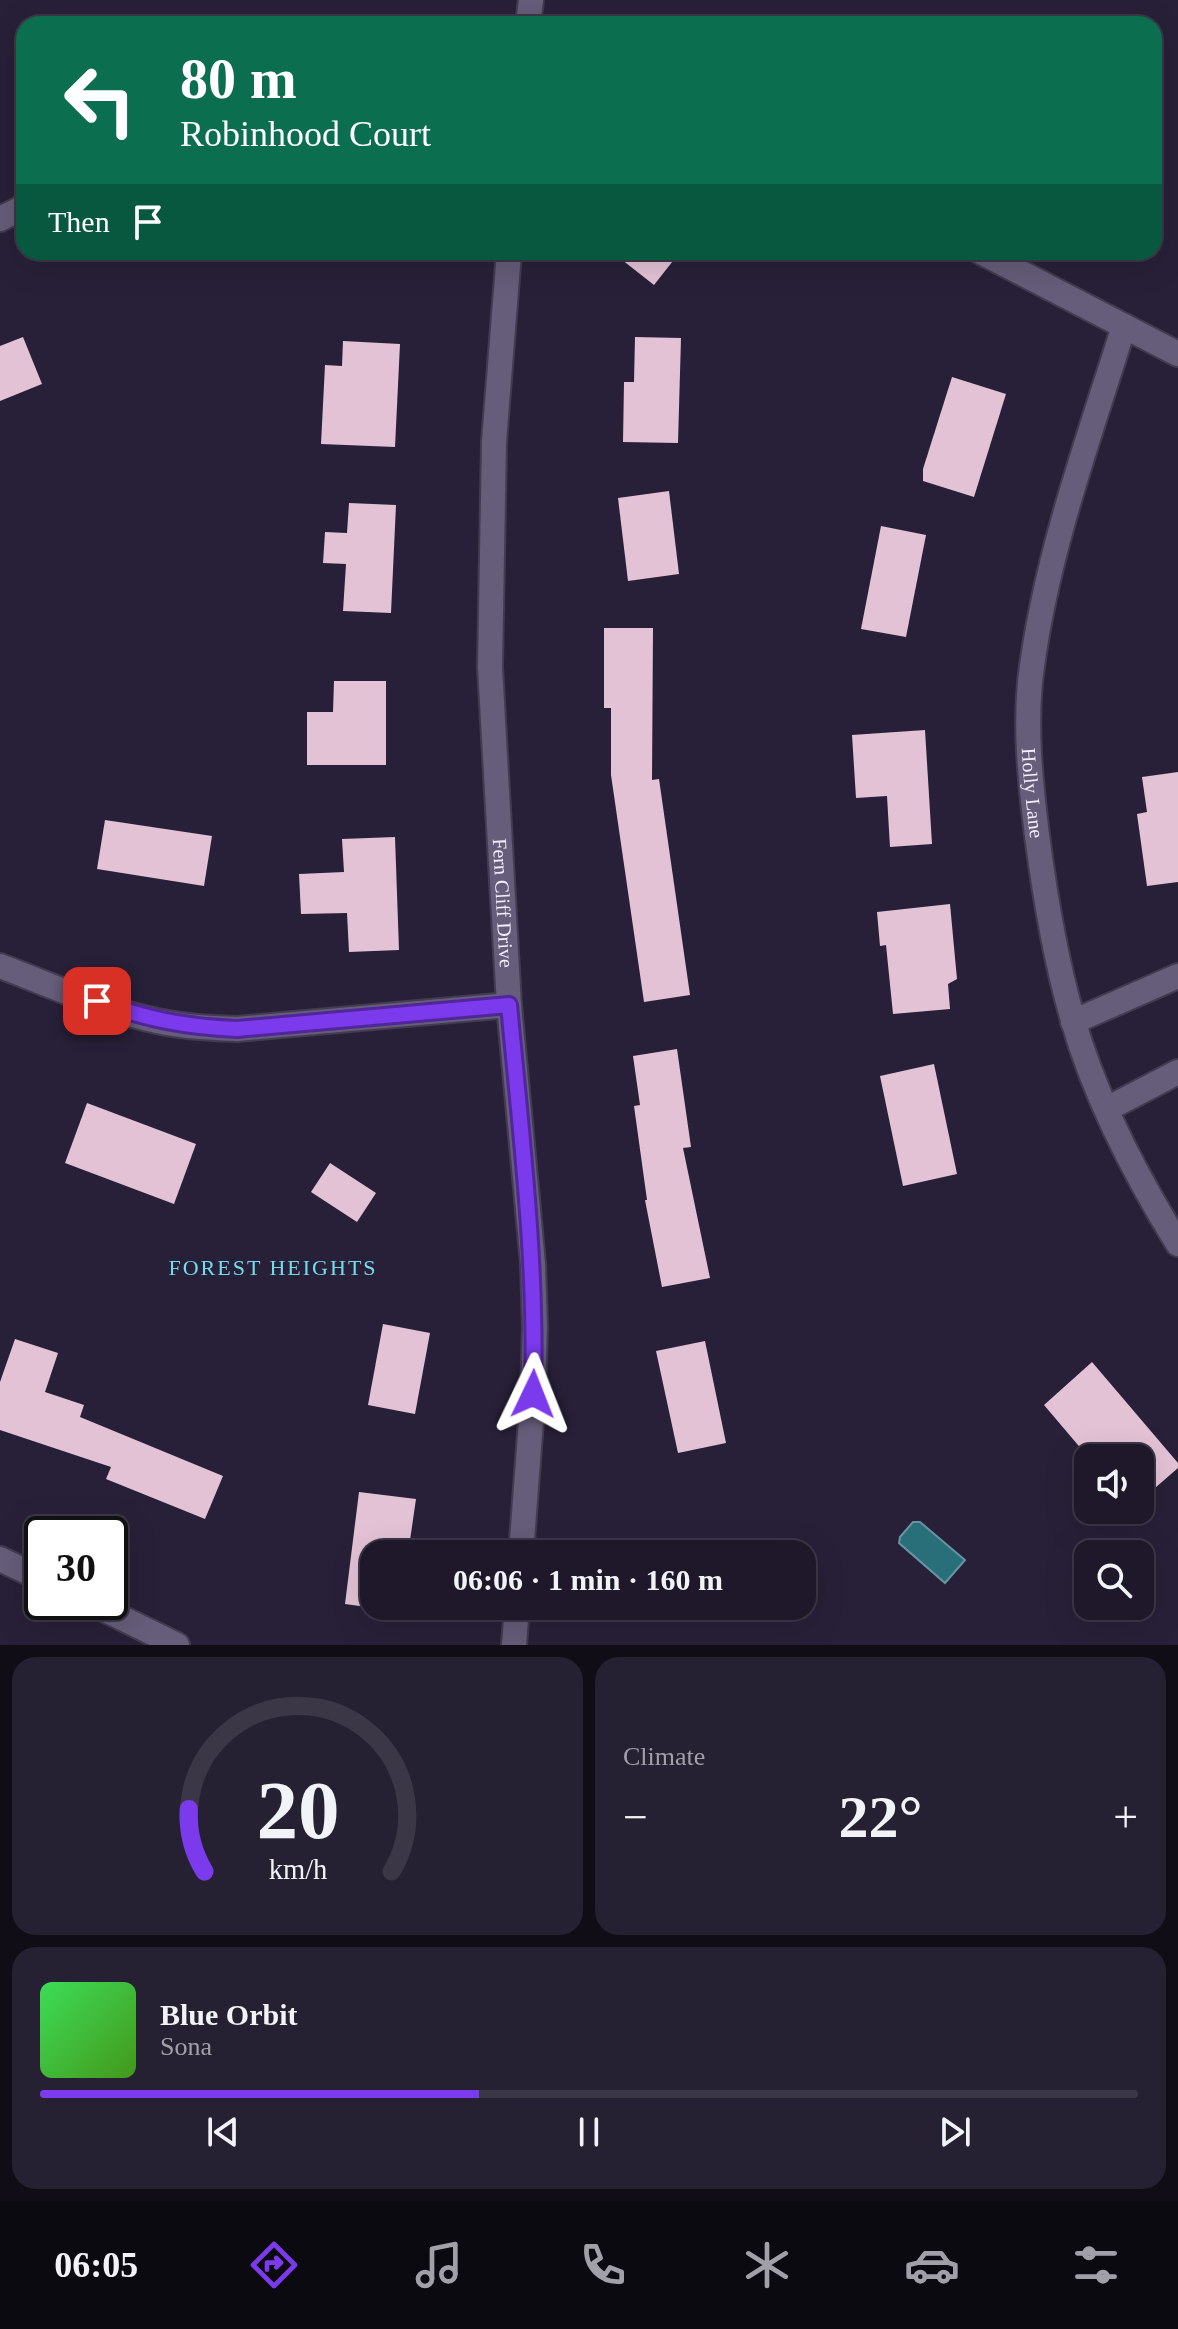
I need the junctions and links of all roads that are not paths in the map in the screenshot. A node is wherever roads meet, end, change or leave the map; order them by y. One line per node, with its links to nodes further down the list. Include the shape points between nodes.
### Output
1 (508, 260): 7 (street, Fern Cliff Drive, via 494,442 490,652)
2 (996, 260): 3 (street)
3 (1124, 326): 4 (street); 8 (street, Holly Lane, via 1053,552 1031,669 1032,797 1057,957)
4 (1178, 354)
5 (0, 966): 7 (street, via 156,1021 196,1027 237,1029)
6 (1178, 976): 8 (street)
7 (509, 1005): 12 (street, Fern Cliff Drive, via 535,1326)
8 (1073, 1022): 10 (street, Holly Lane)
9 (1178, 1072): 10 (street)
10 (1107, 1109): 11 (street, Holly Lane, via 1149,1198)
11 (1178, 1244)
12 (522, 1540)
13 (0, 1559): 14 (street)
14 (24, 1570)
15 (126, 1620): 17 (street)
16 (516, 1620): 18 (street)
17 (177, 1645)
18 (514, 1645)

